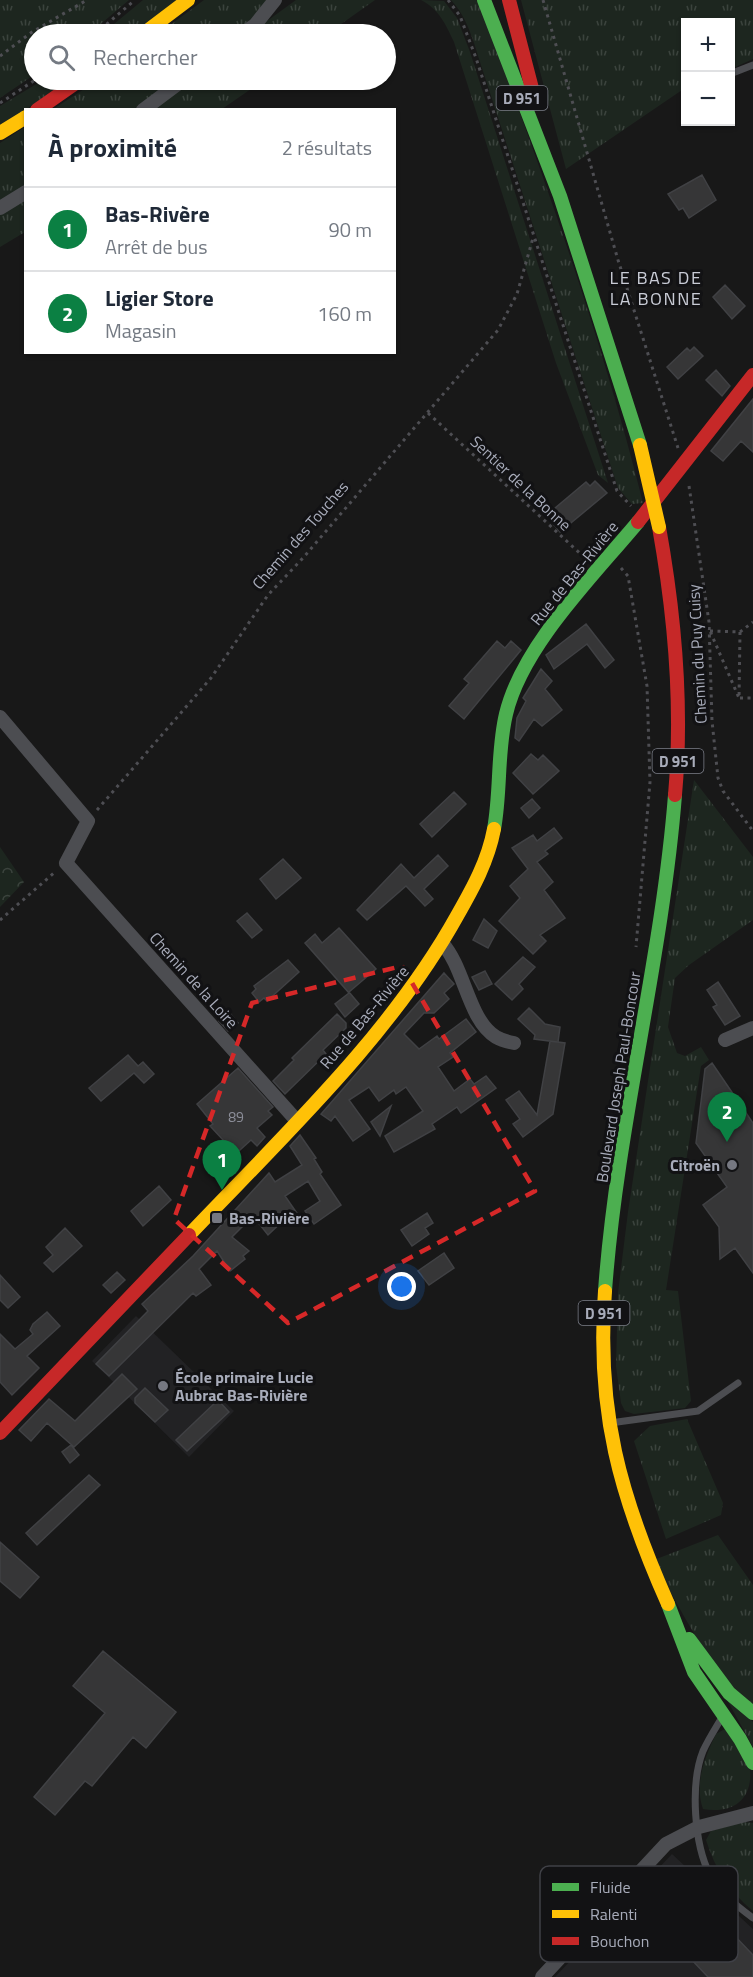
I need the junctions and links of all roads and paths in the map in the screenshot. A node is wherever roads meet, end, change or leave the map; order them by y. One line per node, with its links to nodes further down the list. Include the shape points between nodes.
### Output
1 (87, 0): 9 (path)
2 (135, 0): 10 (path)
3 (188, 0): 11 (main road)
4 (274, 0): 12 (street)
5 (448, 0): 28 (path, via 460,16 477,58)
6 (484, 0): 26 (main road, D 951)
7 (509, 0): 26 (main road, D 951)
8 (543, 0): 31 (path, Chemin du Puy Cuisy)
9 (46, 24)
10 (107, 24)
11 (156, 24)
12 (256, 24)
13 (24, 38): 14 (path)
14 (0, 56)
15 (753, 65): 16 (lane)
16 (735, 72)
17 (24, 87): 20 (path)
18 (66, 90): 21 (main road)
19 (170, 90): 22 (street)
20 (0, 103)
21 (40, 108)
22 (146, 108)
23 (24, 118): 24 (main road)
24 (0, 133)
25 (24, 193): 27 (street)
26 (560, 196): 52 (main road, Boulevard Joseph Paul-Boncour / D 951, bridge, via 640,445 659,527 675,630 678,764 663,892 611,1231 603,1322)
27 (0, 208)
28 (533, 238): 30 (path, Chemin des Touches, via 517,294 498,330); 32 (path, via 617,490)
29 (753, 375): 31 (main road, Rue de Bas-Rivière)
30 (428, 413): 34 (path, Sentier de la Bonne); 41 (path, Chemin des Touches, via 268,595 211,678)
31 (683, 467): 32 (main road, Rue de Bas-Rivière); 36 (path, Chemin du Puy Cuisy, via 702,560)
32 (640, 518): 33 (main road, Rue de Bas-Rivière)
33 (609, 557): 34 (main road, Rue de Bas-Rivière); 46 (path, via 628,576 647,686 650,782)
34 (598, 570): 45 (main road, Rue de Bas-Rivière, via 541,640 512,693 500,746 498,809 492,840 481,873)
35 (753, 622): 37 (path)
36 (710, 631): 37 (path); 38 (path); 42 (path, Chemin du Puy Cuisy, via 718,778)
37 (740, 632): 38 (path)
38 (739, 698): 39 (path)
39 (753, 698)
40 (0, 717): 41 (street)
41 (88, 821): 43 (street)
42 (753, 831)
43 (66, 863): 44 (path); 50 (street, Chemin de la Loire)
44 (0, 920)
45 (442, 943): 49 (street, via 452,954 482,1024 496,1037); 50 (main road, Rue de Bas-Rivière, via 398,1007)
46 (636, 956)
47 (753, 1028): 48 (street)
48 (725, 1040)
49 (514, 1043)
50 (297, 1121): 53 (main road, Rue de Bas-Rivière)
51 (738, 1383): 52 (lane, via 698,1411)
52 (607, 1423): 54 (main road, Boulevard Joseph Paul-Boncour / D 951, via 631,1517)
53 (0, 1433)
54 (676, 1622): 55 (main road, Boulevard Joseph Paul-Boncour / D 951, via 729,1693); 56 (main road, Boulevard Joseph Paul-Boncour / D 951, via 693,1670)
55 (753, 1713)
56 (723, 1716): 57 (main road, Boulevard Joseph Paul-Boncour / D 951); 59 (lane, via 703,1752 697,1776)
57 (753, 1763)
58 (753, 1813): 59 (street)
59 (699, 1827): 60 (street, via 666,1844); 61 (lane)
60 (645, 1866)
61 (707, 1866)
62 (738, 1907): 63 (lane)
63 (753, 1918)
64 (556, 1962): 65 (street)
65 (542, 1977)

